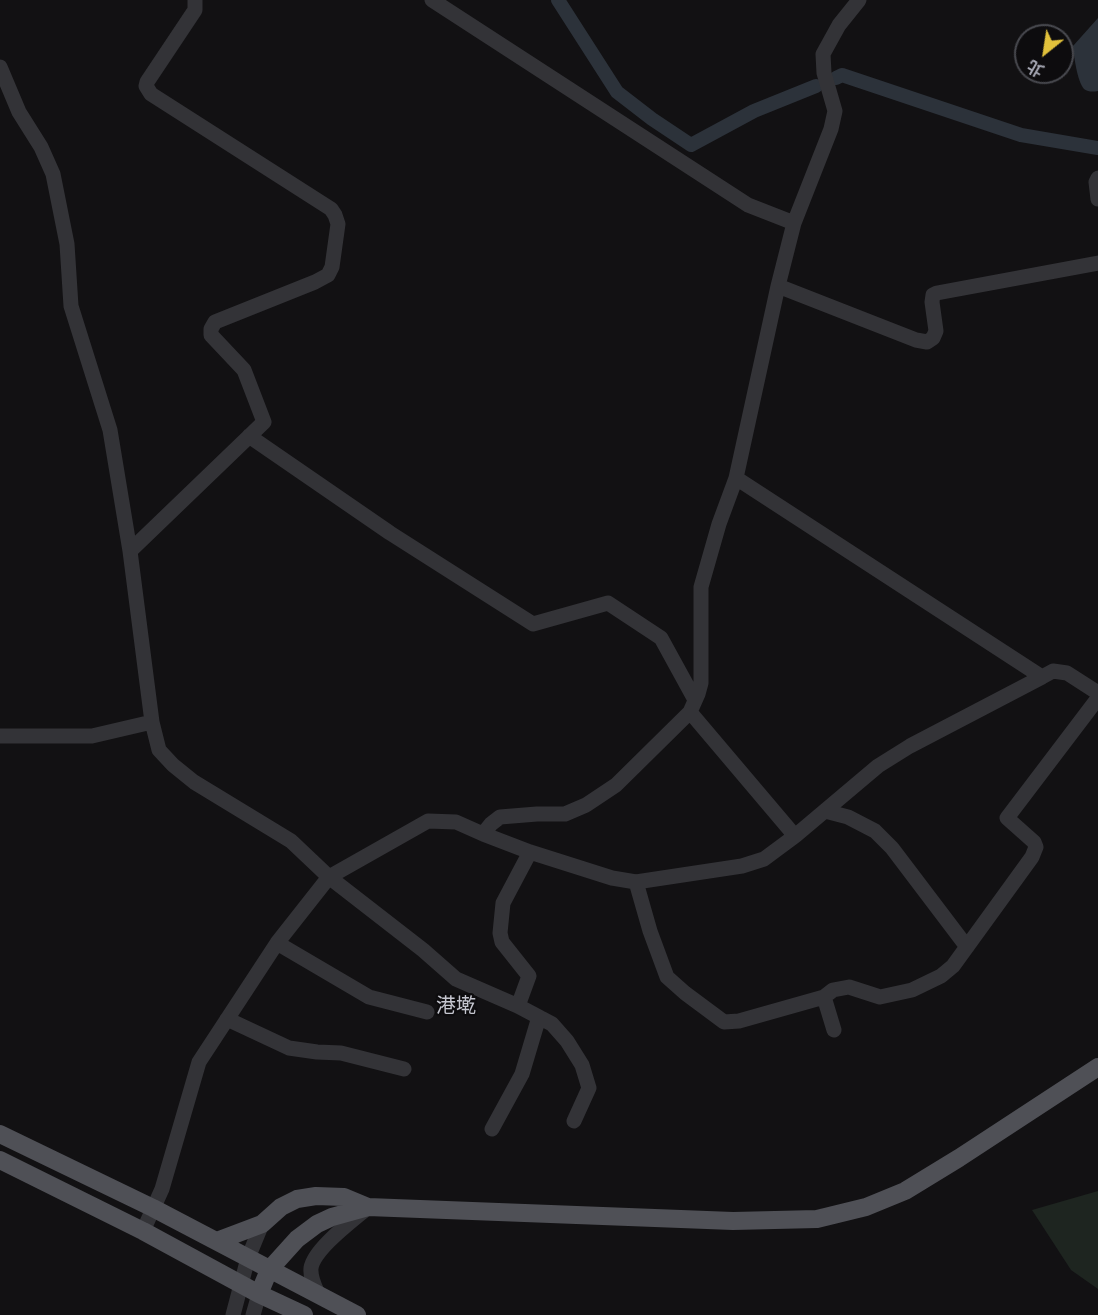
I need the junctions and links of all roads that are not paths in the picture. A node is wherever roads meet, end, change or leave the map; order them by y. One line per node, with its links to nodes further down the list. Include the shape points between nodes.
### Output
1 (195, 0): 10 (street, via 195,10 146,87 151,94 331,209 338,224 328,274 215,322 211,329 218,343 244,370 264,422)
2 (432, 0): 7 (street, via 748,205)
3 (859, 0): 7 (street, via 823,54 834,111 831,129)
4 (1, 74): 12 (street, via 53,174 67,244 71,306 110,430)
5 (1098, 178): 6 (street)
6 (1098, 199)
7 (794, 223): 9 (street)
8 (1098, 263): 9 (street, via 933,295 936,331 927,342)
9 (778, 286): 11 (street)
10 (249, 436): 12 (street); 16 (street, via 390,533 533,624 608,603 661,638)
11 (736, 478): 13 (street); 16 (street, via 701,587 701,683)
12 (130, 551): 17 (street)
13 (1042, 677): 14 (street, via 1053,671 1067,673); 19 (street, via 910,746 878,766)
14 (1098, 693)
15 (1098, 698): 26 (street, via 1007,818 1036,847)
16 (692, 706): 20 (street, via 616,785 586,805 565,814 500,817); 21 (street)
17 (152, 722): 18 (street, via 92,736); 23 (street, via 159,750 173,765 291,841)
18 (0, 736)
19 (825, 811): 21 (street); 26 (street, via 875,831)
20 (483, 834): 22 (street); 23 (street, via 456,822 428,821)
21 (795, 836): 24 (street, via 764,859 742,866)
22 (530, 852): 24 (street); 28 (street, via 503,903 500,933 502,942 529,976)
23 (329, 877): 25 (street); 28 (street, via 456,979)
24 (636, 882): 27 (street, via 667,977 724,1022 739,1022)
25 (277, 944): 29 (street, via 369,998); 31 (street)
26 (967, 947): 27 (street, via 941,976 912,990 880,997 849,987 833,990)
27 (824, 997): 32 (street)
28 (518, 1006): 30 (street)
29 (427, 1012)
30 (539, 1017): 35 (street, via 552,1024 582,1065 589,1088); 36 (street, via 522,1074)
31 (227, 1019): 34 (street, via 289,1048 341,1053); 40 (street, via 199,1062)
32 (834, 1030)
33 (1098, 1067): 39 (main road, via 905,1191 866,1207 817,1219 721,1221)
34 (404, 1069)
35 (574, 1121)
36 (492, 1129)
37 (0, 1134): 40 (main road)
38 (0, 1160): 42 (main road)
39 (368, 1207): 41 (main road, via 344,1197 297,1199); 45 (main road, via 317,1224 297,1239); 48 (street, via 336,1234 311,1267)
40 (153, 1208): 42 (street); 43 (main road)
41 (262, 1224): 43 (main road); 44 (street)
42 (142, 1231): 46 (main road)
43 (217, 1241): 44 (main road)
44 (248, 1258): 45 (main road); 46 (street)
45 (269, 1270): 47 (main road); 48 (main road)
46 (240, 1284): 47 (main road); 49 (street)
47 (259, 1294): 50 (street); 51 (main road)
48 (319, 1296): 52 (main road)
49 (233, 1315)
50 (253, 1315)
51 (303, 1315)
52 (357, 1315)

